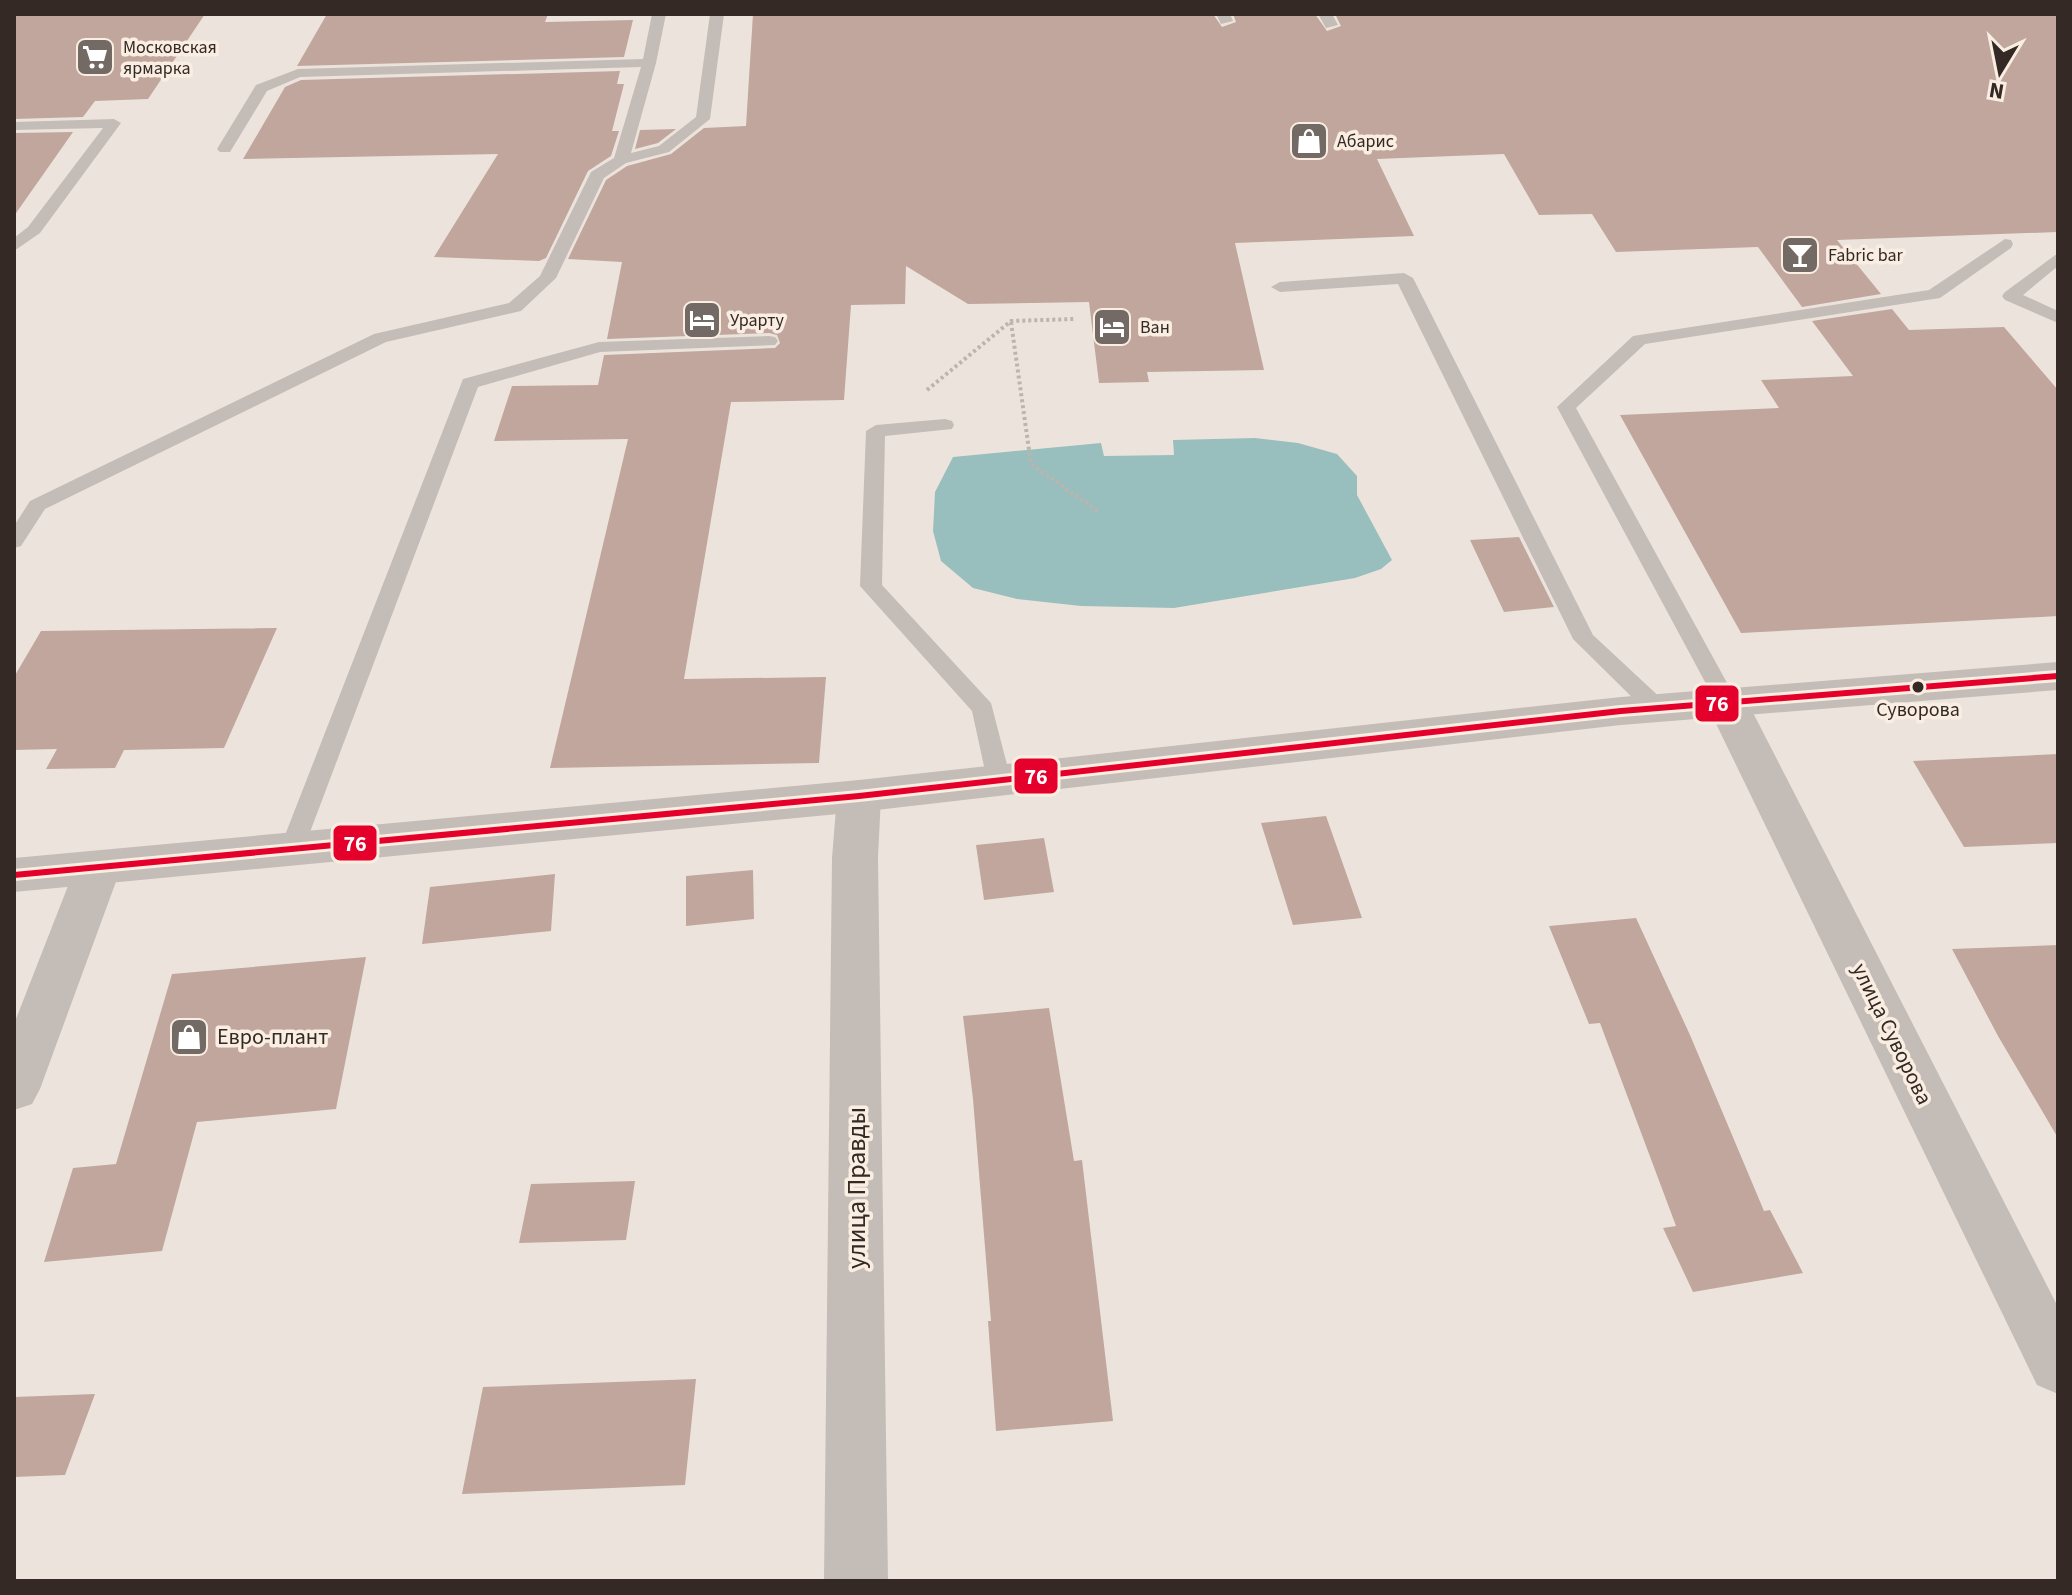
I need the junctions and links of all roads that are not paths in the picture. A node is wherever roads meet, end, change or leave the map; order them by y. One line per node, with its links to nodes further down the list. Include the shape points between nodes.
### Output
1 (659, 14): 3 (lane)
2 (717, 14): 6 (lane, via 703,119 664,149)
3 (649, 63): 5 (lane, via 298,73 261,88); 6 (lane)
4 (14, 126): 8 (lane, via 114,123 34,230)
5 (225, 149)
6 (621, 160): 14 (lane, via 597,175 547,278 515,307 380,338 37,505)
7 (2005, 244): 16 (lane, via 1934,294 1639,340 1566,407)
8 (14, 246)
9 (2058, 258): 11 (lane, via 2011,296)
10 (1280, 287): 17 (lane, via 1404,278 1584,639)
11 (2058, 318)
12 (769, 341): 20 (lane, via 599,347 470,383)
13 (945, 425): 18 (lane, via 876,431 871,586 983,709)
14 (14, 542)
15 (2058, 676): 16 (street)
16 (1726, 701): 17 (street); 24 (street, улица Суворова)
17 (1657, 708): 18 (street)
18 (999, 780): 19 (street)
19 (859, 796): 20 (street); 25 (street, улица Правды)
20 (292, 848): 21 (street)
21 (98, 868): 22 (street); 23 (street)
22 (14, 875)
23 (14, 1089)
24 (2058, 1366)
25 (856, 1581)

